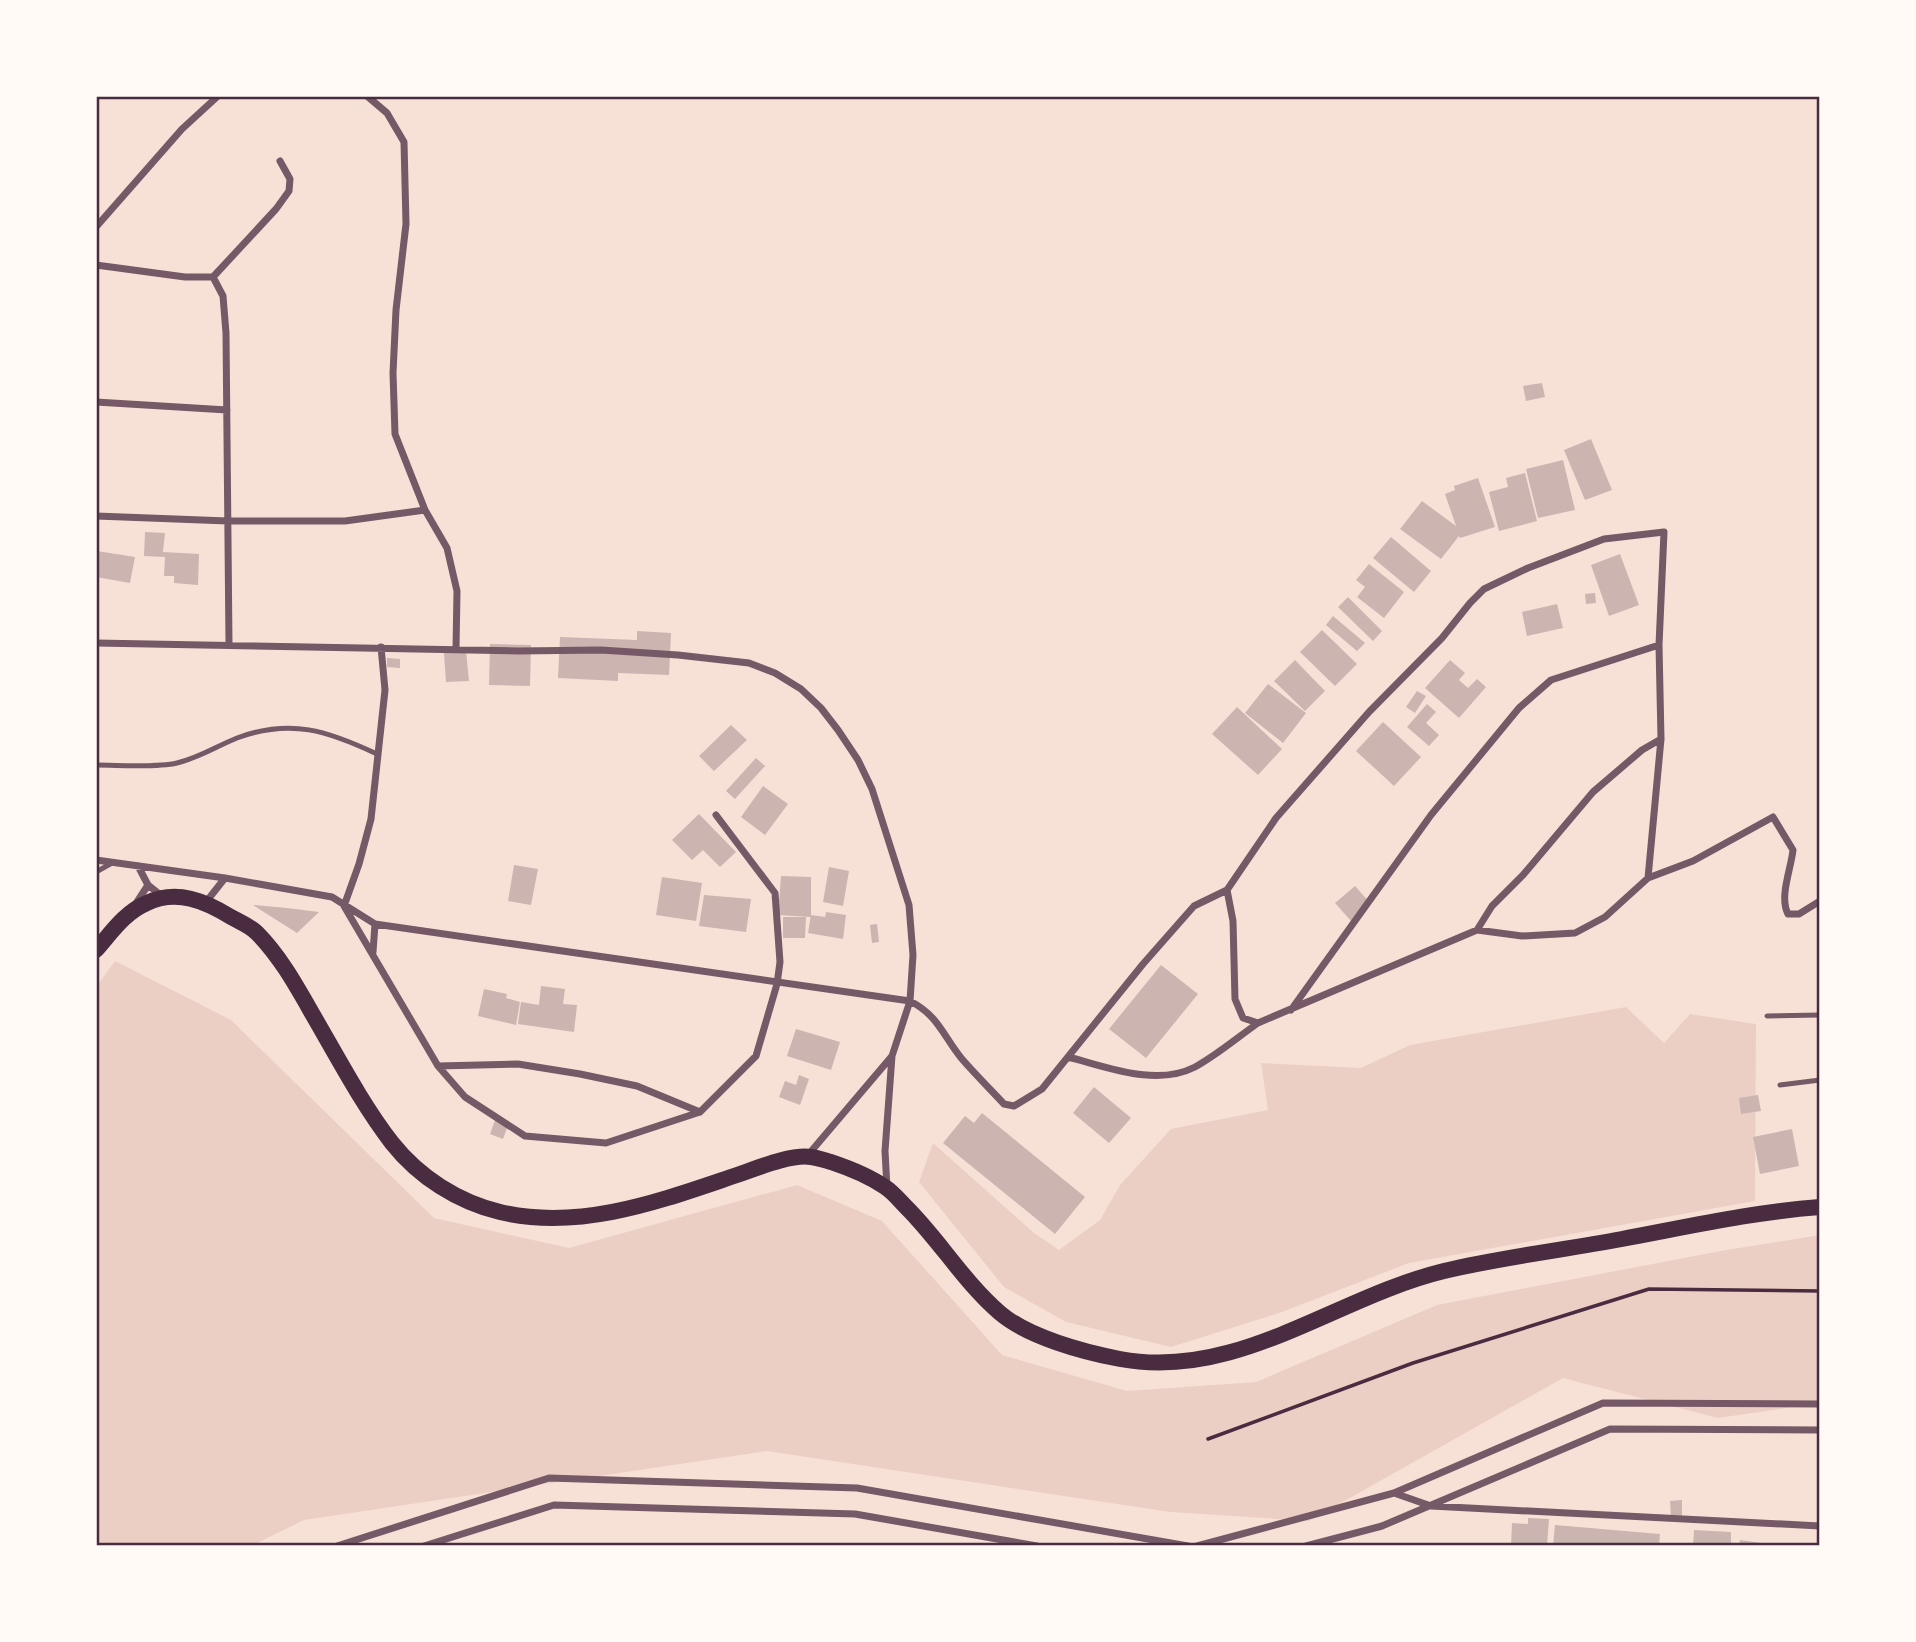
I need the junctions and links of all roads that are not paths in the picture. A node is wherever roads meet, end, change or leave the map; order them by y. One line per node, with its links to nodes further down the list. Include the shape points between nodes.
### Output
1 (218, 96): 4 (street, via 182,129)
2 (367, 96): 9 (street, via 387,113 404,142 406,224 396,310 395,433)
3 (280, 161): 6 (street, via 289,191)
4 (96, 227)
5 (96, 265): 6 (street)
6 (213, 278): 8 (street, via 223,296)
7 (96, 402): 8 (street)
8 (227, 410): 11 (street)
9 (425, 510): 11 (street, via 345,521); 16 (street, via 447,548 457,591)
10 (96, 516): 11 (street)
11 (228, 521): 13 (street)
12 (96, 643): 13 (street)
13 (229, 644): 15 (street)
14 (1659, 645): 17 (street); 29 (street, via 1664,532 1605,539 1484,589 1276,818); 42 (street, via 1551,680 1519,708 1431,815)
15 (381, 647): 16 (street); 18 (street, via 385,690)
16 (456, 649): 41 (street, via 601,650 749,663 801,690 821,708 858,761 886,828 909,905)
17 (1661, 739): 26 (street); 37 (street, via 1593,792 1492,906)
18 (377, 754): 19 (lane, via 342,737 290,727 239,737 174,764); 28 (street, via 371,819)
19 (96, 765)
20 (716, 815): 40 (street, via 775,893)
21 (96, 860): 22 (street)
22 (114, 863): 23 (street); 24 (lane)
23 (138, 866): 25 (street); 27 (street)
24 (96, 872)
25 (225, 878): 30 (street); 33 (street)
26 (1648, 878): 32 (street, via 1693,861 1773,817 1793,850 1786,892 1788,914 1799,914); 37 (street, via 1605,917 1575,933 1522,936)
27 (148, 885): 31 (street); 35 (street)
28 (350, 890): 30 (street); 34 (street)
29 (1227, 890): 45 (street, via 1233,921 1235,999 1243,1018); 47 (street, via 1194,906)
30 (332, 897): 34 (street)
31 (164, 898): 33 (main road); 35 (main road)
32 (1820, 901)
33 (206, 902): 54 (main road, via 255,930 291,976 394,1145 437,1186 463,1199 523,1217 594,1215 633,1209)
34 (344, 906): 36 (street); 39 (street)
35 (130, 913): 38 (main road)
36 (375, 924): 39 (street); 40 (street)
37 (1477, 930): 42 (street)
38 (96, 950)
39 (373, 951): 48 (street)
40 (777, 984): 41 (street); 53 (street, via 756,1056)
41 (910, 1001): 46 (street); 47 (street, via 925,1009 961,1058 1004,1104 1014,1106 1042,1089)
42 (1290, 1011): 45 (street)
43 (1820, 1015): 44 (lane)
44 (1767, 1016)
45 (1258, 1023): 47 (street, via 1195,1067 1171,1074 1143,1075)
46 (892, 1056): 49 (street); 51 (street)
47 (1068, 1057)
48 (438, 1066): 53 (street, via 518,1064 580,1074 637,1086); 53 (street, via 465,1097 525,1136 606,1143)
49 (881, 1069): 51 (street); 54 (street)
50 (1820, 1080): 52 (lane)
51 (890, 1084): 55 (street)
52 (1780, 1085)
53 (700, 1112)
54 (808, 1156): 55 (main road, via 847,1167)
55 (887, 1188): 56 (main road, via 1003,1316 1078,1349 1123,1360 1172,1364 1262,1342 1384,1289 1444,1271)
56 (1820, 1207)
57 (1820, 1404): 59 (street, via 1603,1403)
58 (1820, 1430): 60 (street, via 1610,1429)
59 (1394, 1493): 60 (street); 66 (street)
60 (1431, 1506): 61 (street); 67 (street, via 1382,1527)
61 (1820, 1526)
62 (337, 1546): 65 (street, via 549,1478 857,1488)
63 (424, 1546): 64 (street, via 554,1505 855,1514)
64 (1037, 1546)
65 (1188, 1546)
66 (1197, 1546)
67 (1306, 1546)

